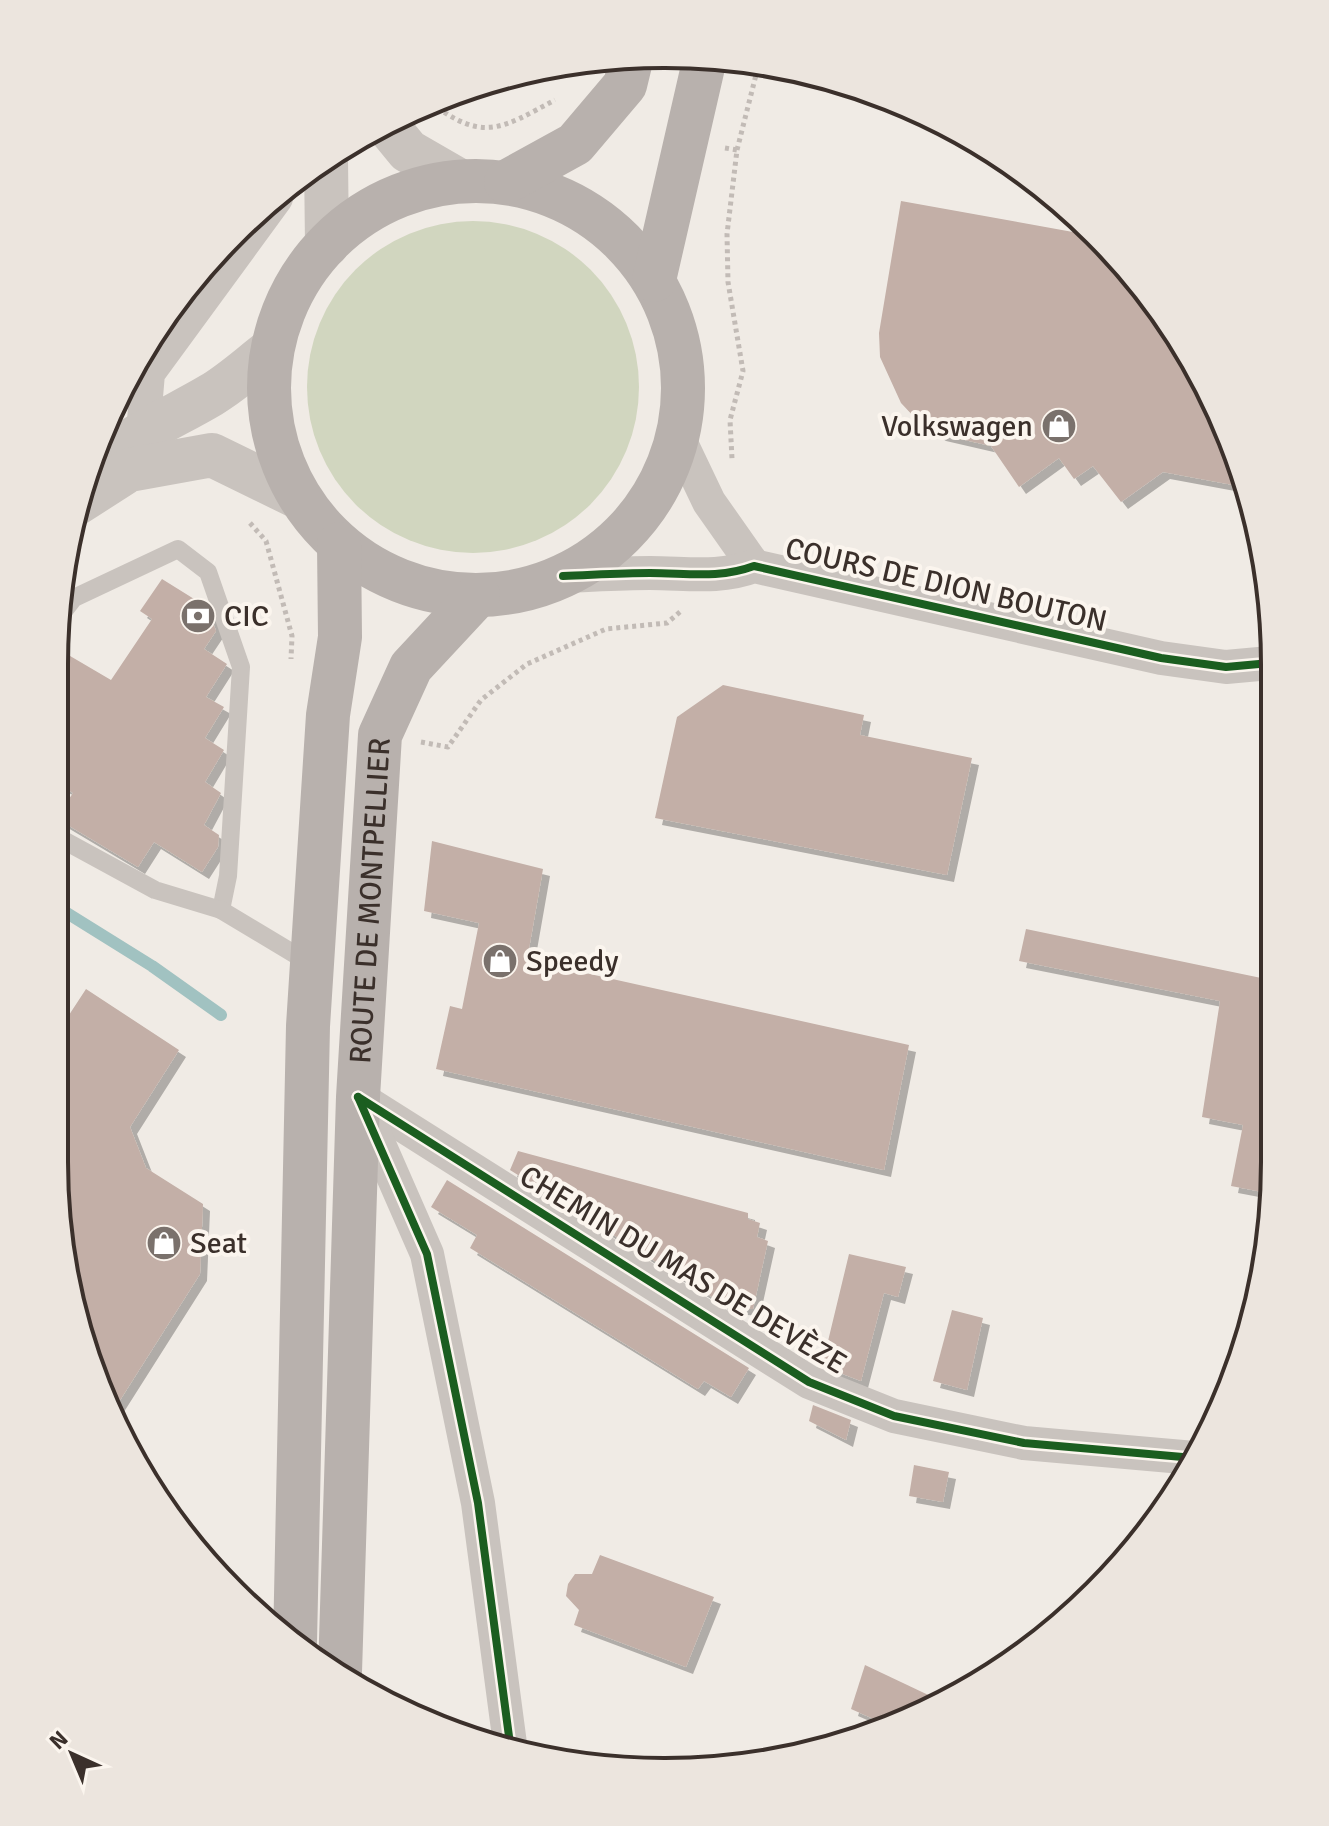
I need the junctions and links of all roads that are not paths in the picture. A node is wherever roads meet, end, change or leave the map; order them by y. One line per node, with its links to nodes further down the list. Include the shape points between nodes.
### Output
1 (629, 69): 6 (main road, via 625,85 575,144)
2 (704, 69): 9 (main road)
3 (394, 134): 5 (street, via 408,151)
4 (326, 174): 8 (street)
5 (460, 181): 6 (main road); 8 (main road, via 388,200 355,219)
6 (506, 182): 9 (main road, via 564,199 603,224)
7 (243, 243): 11 (street, via 148,373)
8 (327, 245): 10 (main road, via 300,279)
9 (654, 280): 12 (main road, via 678,338 683,402)
10 (272, 349): 11 (street, via 213,394); 15 (main road, via 274,437)
11 (143, 432): 13 (street)
12 (678, 437): 17 (street, COURS DE DION BOUTON, via 715,511); 18 (main road, via 658,488 621,537)
13 (106, 456)
14 (94, 493): 15 (street, via 129,470 212,455)
15 (300, 498): 16 (main road)
16 (339, 544): 19 (main road, via 374,569 413,586); 24 (main road, ROUTE DE MONTPELLIER, via 340,637 328,715)
17 (754, 566): 18 (street, COURS DE DION BOUTON, via 733,574); 21 (street, COURS DE DION BOUTON, via 1161,658 1226,667)
18 (563, 576): 19 (main road, via 522,590)
19 (478, 595): 25 (main road, ROUTE DE MONTPELLIER, via 411,667 380,735)
20 (72, 601): 23 (lane, via 178,549 208,572 241,667 228,876)
21 (1261, 664)
22 (68, 843): 23 (lane, via 155,890)
23 (221, 910): 24 (lane)
24 (312, 964): 27 (main road, ROUTE DE MONTPELLIER)
25 (358, 1097): 26 (street, CHEMIN DU MAS DE DEVÈZE, via 809,1382 894,1416 1024,1443); 28 (main road, ROUTE DE MONTPELLIER); 29 (street, via 427,1254 478,1503)
26 (1183, 1457)
27 (295, 1630)
28 (340, 1662)
29 (509, 1738)

